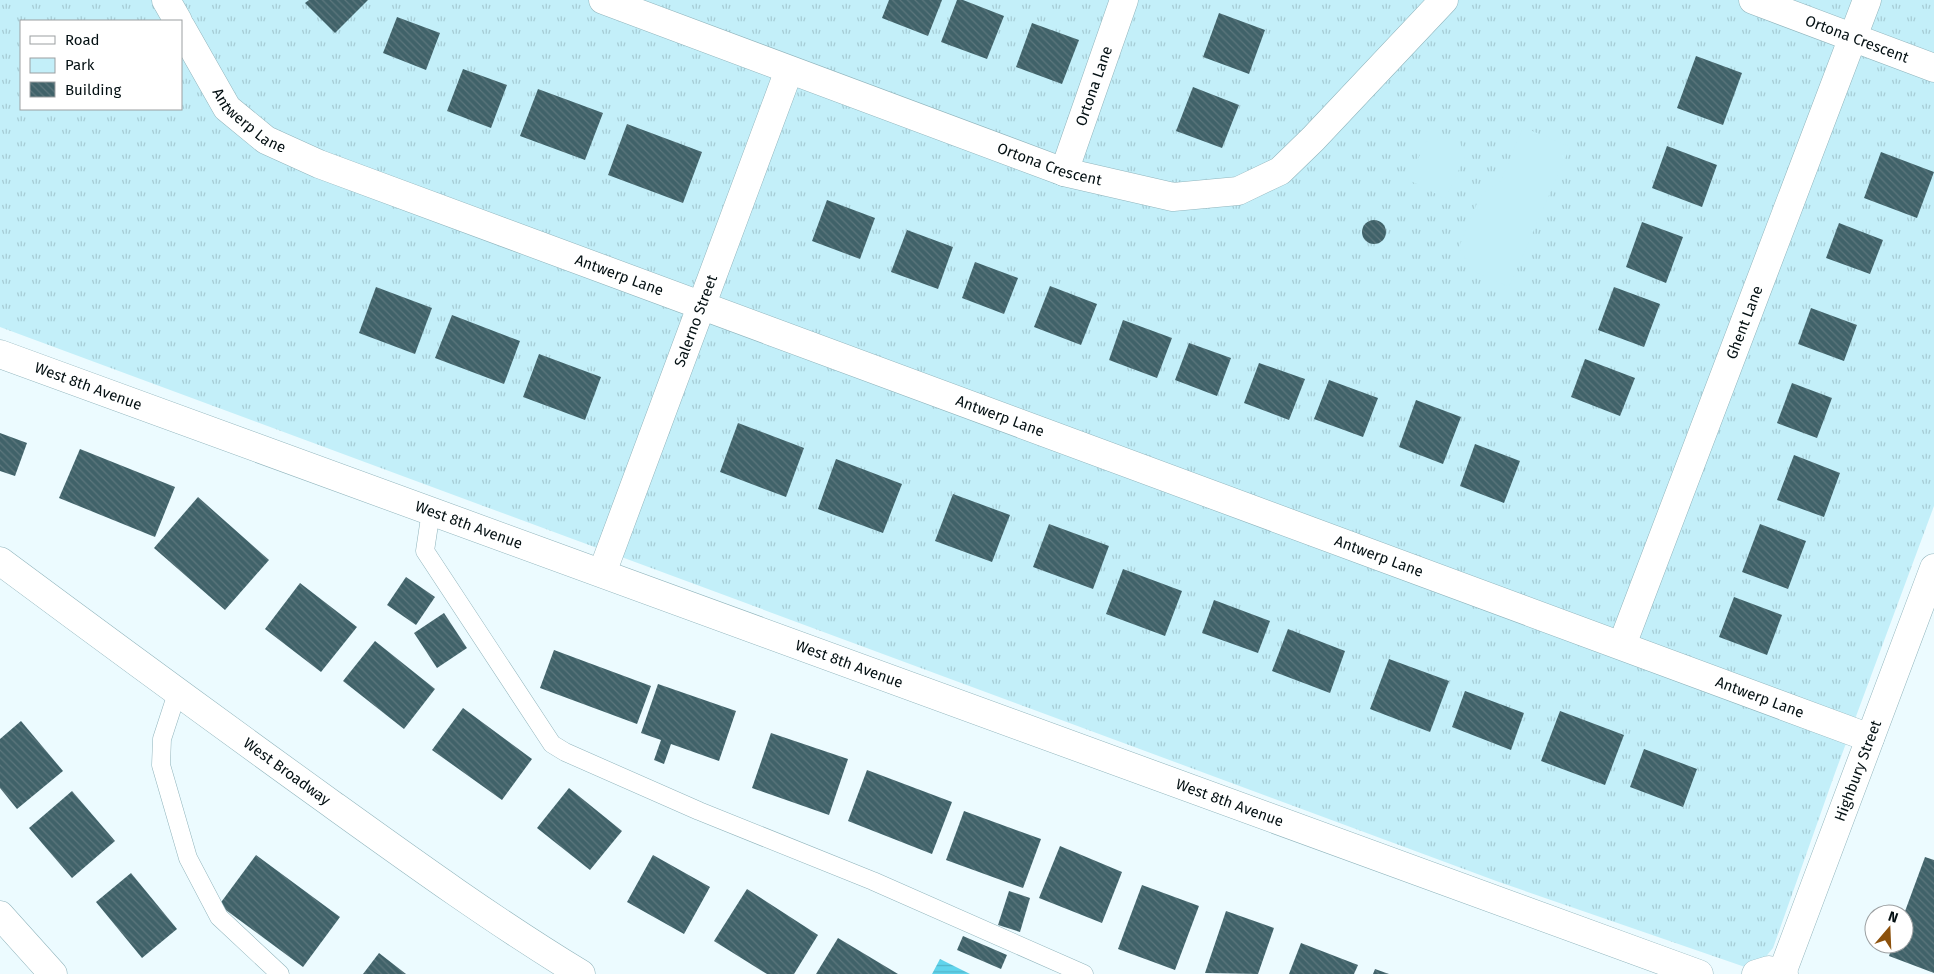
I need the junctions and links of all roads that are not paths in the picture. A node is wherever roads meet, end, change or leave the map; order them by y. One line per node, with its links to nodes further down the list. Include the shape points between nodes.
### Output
1 (166, 0): 7 (street)
2 (603, 0): 11 (street, Ortona Crescent)
3 (1124, 0): 12 (street, Ortona Lane)
4 (1444, 0): 12 (street, Ortona Crescent, via 1280,171 1238,191 1173,198)
5 (1753, 0): 9 (street, Ortona Crescent)
6 (1867, 0): 9 (street, Ghent Lane)
7 (177, 20)
8 (182, 29): 13 (street, Antwerp Lane, via 227,108 266,140 319,164)
9 (1853, 38): 10 (street, Ortona Crescent); 19 (street, Ghent Lane)
10 (1934, 68)
11 (789, 70): 12 (street, Ortona Crescent); 13 (street, Salerno Street)
12 (1064, 172)
13 (701, 307): 18 (street, Salerno Street); 19 (street, Antwerp Lane)
14 (0, 354): 15 (street, West 8th Avenue)
15 (431, 511): 18 (street, West 8th Avenue); 26 (lane, via 425,551 552,744 699,811 873,881)
16 (0, 561): 20 (street, West Broadway)
17 (1934, 568): 21 (street, Highbury Street)
18 (602, 573): 27 (street, West 8th Avenue)
19 (1622, 645): 21 (street, Antwerp Lane)
20 (177, 693): 24 (lane, via 162,739 161,765 188,858 219,917); 25 (street, West Broadway, via 398,852)
21 (1870, 738): 29 (street, Highbury Street)
22 (0, 915): 23 (street)
23 (53, 974)
24 (280, 974)
25 (581, 974)
26 (1084, 974)
27 (1699, 974)
28 (1756, 974): 29 (street, via 1769,970)
29 (1783, 974)

